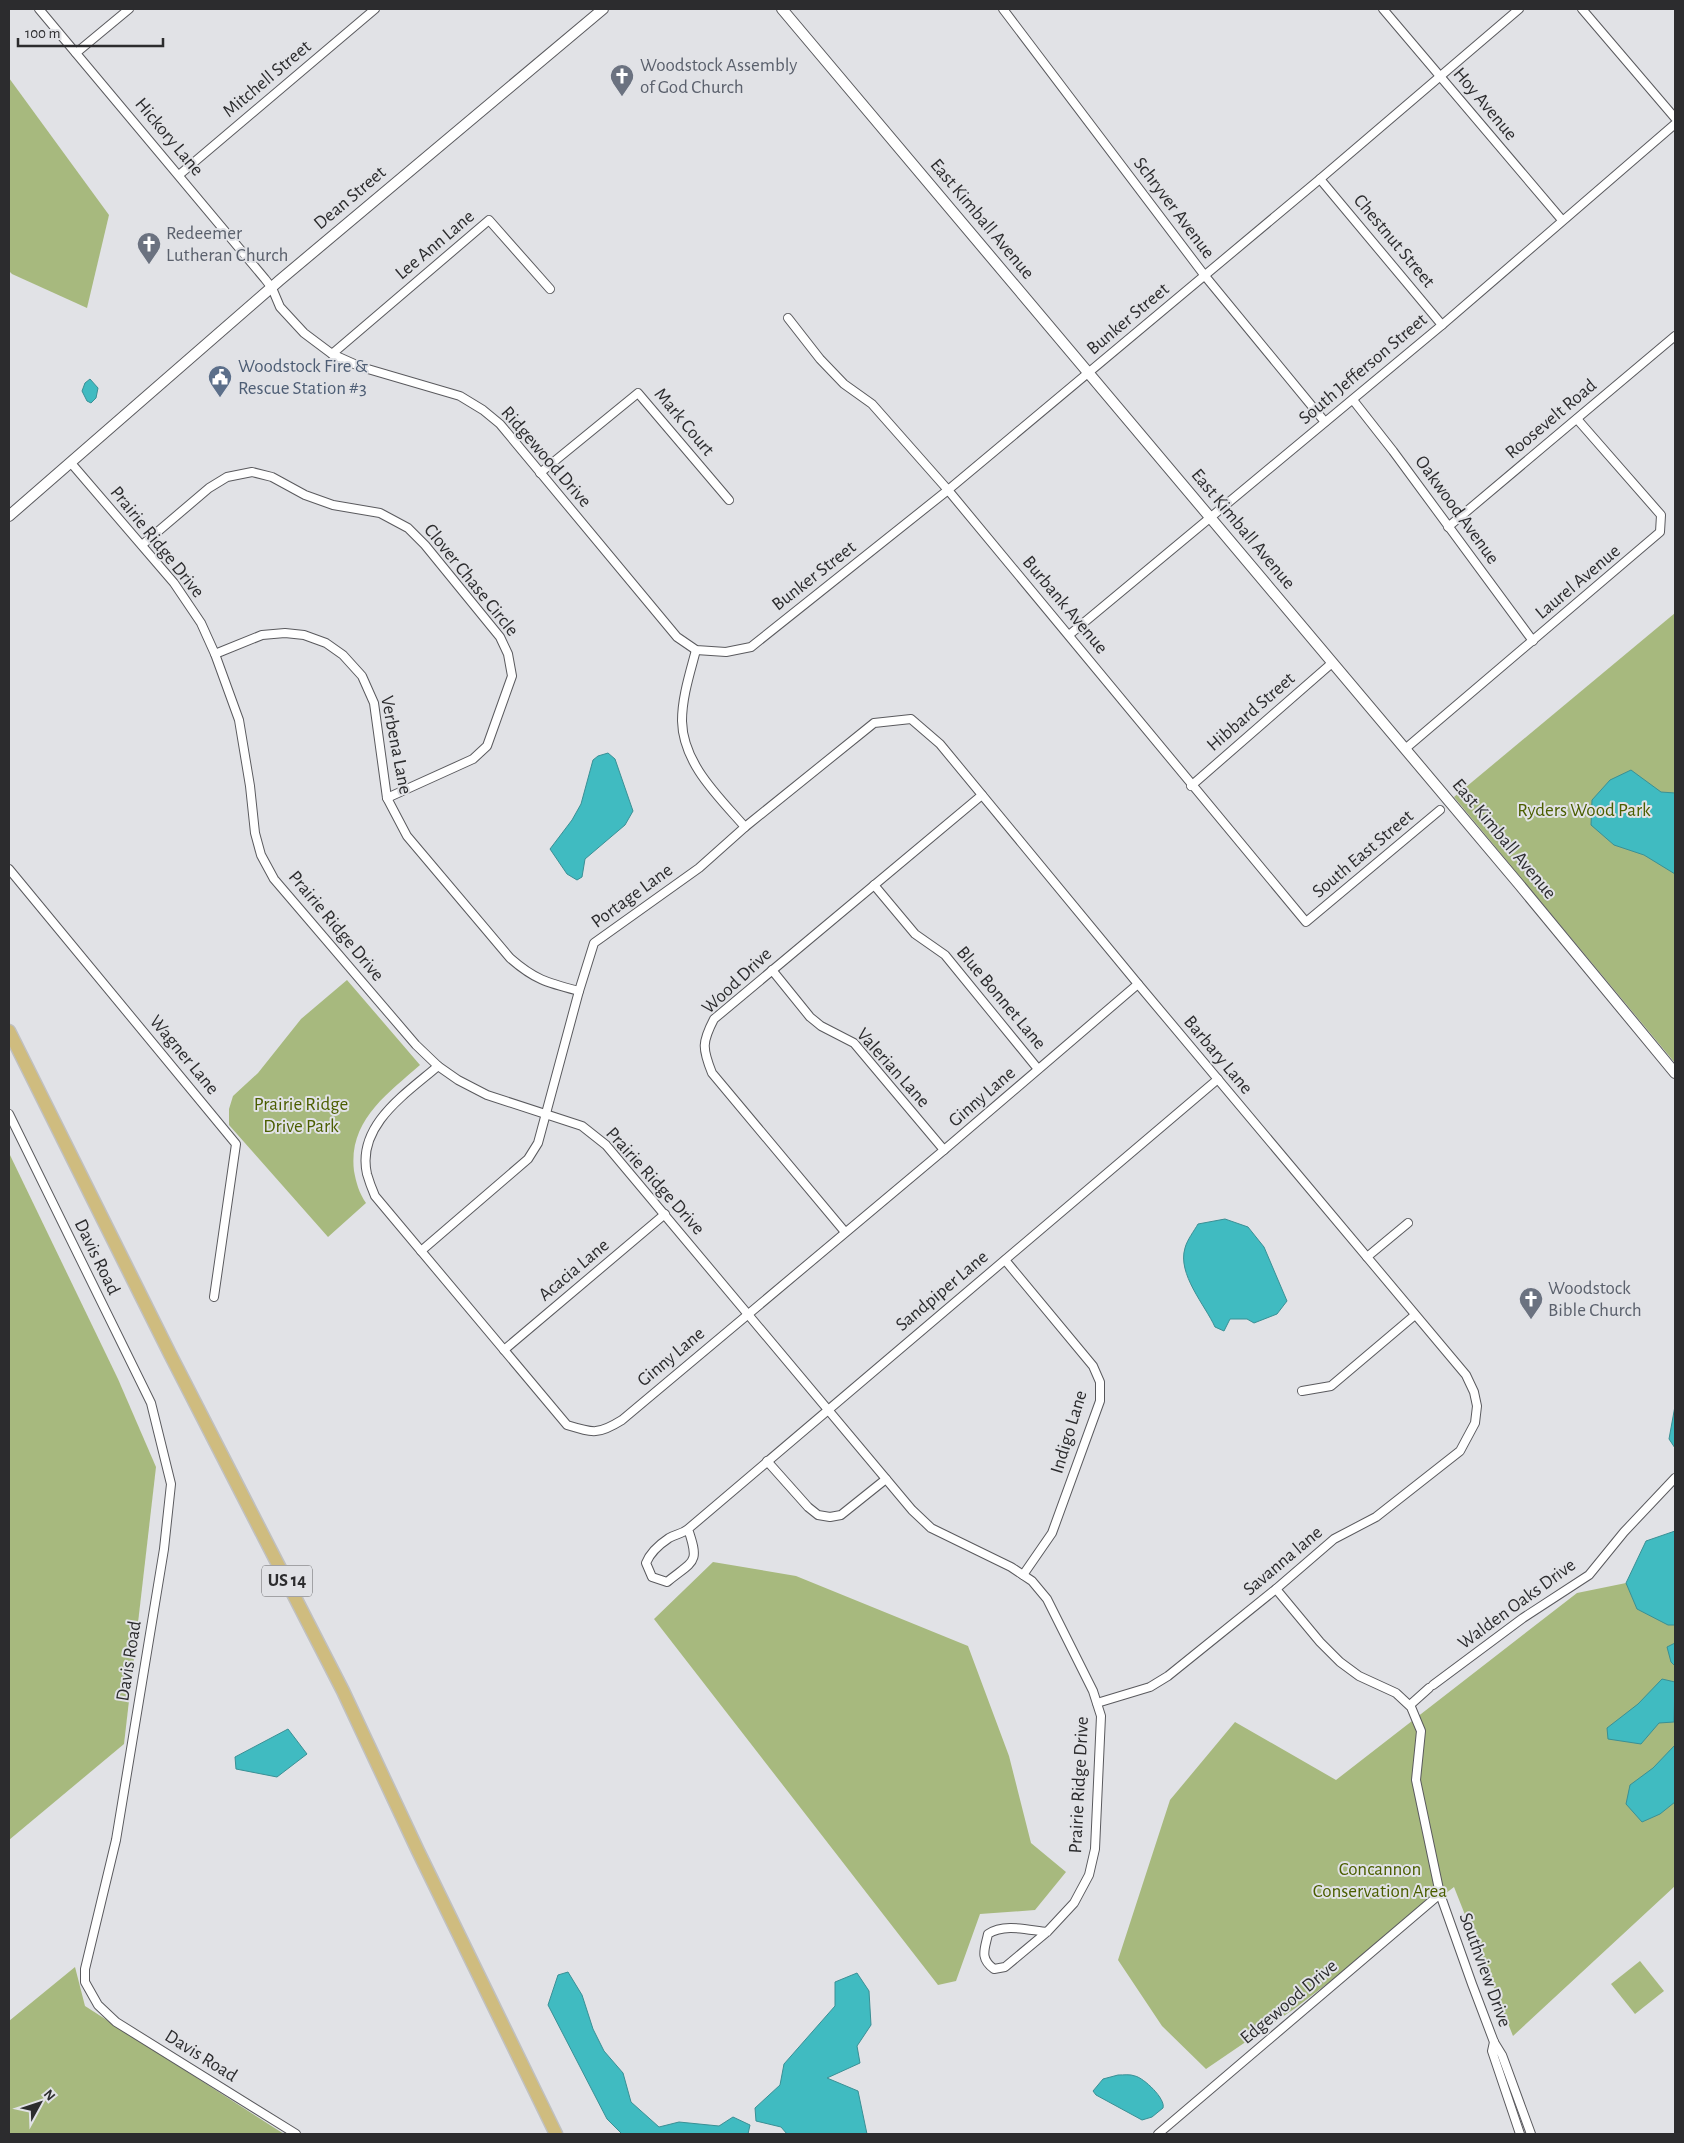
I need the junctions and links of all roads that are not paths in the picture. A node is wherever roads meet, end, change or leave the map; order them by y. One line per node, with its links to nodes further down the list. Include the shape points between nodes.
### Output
1 (39, 9): 10 (street, Hickory Lane)
2 (129, 9): 10 (street)
3 (375, 9): 14 (street, Mitchell Street)
4 (603, 9): 18 (street, Dean Street)
5 (782, 9): 24 (street, East Kimball Avenue)
6 (1003, 9): 17 (street, Schryver Avenue)
7 (1383, 9): 11 (street, Hoy Avenue)
8 (1519, 9): 11 (street, Bunker Street)
9 (1582, 9): 12 (street)
10 (76, 53): 14 (street, Hickory Lane)
11 (1439, 76): 15 (street, Bunker Street); 16 (street, Hoy Avenue)
12 (1675, 118)
13 (1675, 124): 16 (street, South Jefferson Street)
14 (180, 175): 18 (street, Hickory Lane)
15 (1320, 179): 17 (street, Bunker Street); 21 (street, Chestnut Street)
16 (1562, 220): 21 (street, South Jefferson Street)
17 (1205, 276): 24 (street, Bunker Street); 27 (street, Schryver Avenue)
18 (272, 288): 23 (street, Ridgewood Drive, via 280,307); 28 (street, Dean Street)
19 (550, 290): 23 (street, Lee Ann Lane, via 490,220)
20 (788, 318): 30 (street, Burbank Avenue, via 820,359 844,384 872,404)
21 (1442, 325): 25 (street, South Jefferson Street)
22 (1675, 336): 26 (street, Roosevelt Road)
23 (332, 354): 29 (street, Ridgewood Drive, via 361,367 460,396 500,424)
24 (1089, 373): 30 (street, Bunker Street); 33 (street, East Kimball Avenue)
25 (1353, 400): 27 (street, South Jefferson Street); 34 (street, Oakwood Avenue)
26 (1577, 419): 34 (street, Roosevelt Road); 37 (street, Laurel Avenue, via 1661,515 1660,532)
27 (1325, 422): 33 (street, South Jefferson Street)
28 (71, 463): 32 (street, Dean Street); 35 (street, Prairie Ridge Drive)
29 (540, 473): 31 (street, Mark Court, via 638,393); 38 (street, Ridgewood Drive, via 657,615 677,637)
30 (948, 490): 36 (street, Burbank Avenue); 38 (street, Bunker Street, via 751,647 726,652)
31 (729, 500)
32 (9, 516)
33 (1211, 517): 36 (street, South Jefferson Street); 40 (street, East Kimball Avenue)
34 (1448, 527): 37 (street, Oakwood Avenue)
35 (142, 545): 39 (street, Prairie Ridge Drive, via 174,583 201,623); 45 (street, Clover Chase Circle, via 209,488 227,477 252,472 272,477 333,505 380,513 408,528 425,544 500,637 508,654 512,676 487,746 473,758)
36 (1070, 635): 43 (street, Burbank Avenue)
37 (1533, 640): 42 (street, Laurel Avenue)
38 (696, 650): 47 (street, via 682,722 688,750 704,781)
39 (215, 654): 45 (street, Verbena Lane, via 262,635 285,633 304,635 343,654 362,676 374,703); 55 (street, Prairie Ridge Drive, via 239,720 255,833 274,879 416,1045)
40 (1332, 663): 42 (street, East Kimball Avenue); 43 (street, Hibbard Street)
41 (911, 719): 44 (street, Barbary Lane, via 940,744); 47 (street, Portage Lane, via 874,723)
42 (1405, 749): 57 (street, East Kimball Avenue)
43 (1192, 786): 50 (street, Burbank Avenue)
44 (982, 795): 49 (street, Wood Drive); 52 (street, Barbary Lane)
45 (387, 798): 53 (street, Verbena Lane, via 407,836 510,958 542,981)
46 (1440, 810): 50 (street, South East Street)
47 (745, 827): 53 (street, Portage Lane, via 699,868 594,943)
48 (9, 869): 68 (street, Wagner Lane, via 236,1144)
49 (874, 885): 51 (street, Wood Drive); 56 (street, Blue Bonnet Lane, via 915,934 945,955)
50 (1306, 922)
51 (772, 970): 61 (street, Valerian Lane, via 810,1017 854,1043); 64 (street, Wood Drive, via 714,1019 706,1036 705,1054 712,1072)
52 (1138, 984): 56 (street, Ginny Lane); 58 (street, Barbary Lane)
53 (579, 991): 59 (street, Portage Lane)
54 (9, 1032): 87 (main road, US 14, via 343,1691)
55 (438, 1066): 59 (street, Prairie Ridge Drive, via 487,1095); 65 (street, Ginny Lane, via 386,1112 372,1130 366,1154 366,1172 374,1196)
56 (1038, 1070): 61 (street, Ginny Lane)
57 (1675, 1073)
58 (1218, 1080): 66 (street, Barbary Lane); 67 (street, Sandpiper Lane)
59 (546, 1113): 62 (street, Prairie Ridge Drive, via 582,1126 606,1145); 65 (street, Portage Lane, via 538,1143 528,1159)
60 (9, 1114): 86 (street, Davis Road, via 151,1403 171,1484 164,1549 116,1840 89,1948 86,1982 98,2005 116,2022)
61 (944, 1150): 64 (street, Ginny Lane)
62 (665, 1214): 69 (street, Prairie Ridge Drive); 71 (street, Acacia Lane)
63 (1408, 1223): 66 (street)
64 (845, 1232): 69 (street, Ginny Lane)
65 (421, 1251): 71 (street, Ginny Lane)
66 (1367, 1257): 70 (street, Barbary Lane)
67 (1005, 1260): 73 (street, Sandpiper Lane); 79 (street, Indigo Lane, via 1094,1366 1100,1382 1100,1401 1052,1532)
68 (214, 1297)
69 (749, 1314): 71 (street, Ginny Lane, via 622,1420 608,1429 590,1432 567,1425); 73 (street, Prairie Ridge Drive)
70 (1415, 1315): 72 (street, via 1331,1386); 74 (street, Barbary Lane, via 1466,1375 1477,1406)
71 (504, 1350)
72 (1302, 1391)
73 (828, 1409): 75 (street, Sandpiper Lane); 77 (street, Prairie Ridge Drive)
74 (1475, 1423): 80 (street, Savanna lane, via 1460,1451 1376,1517 1334,1539)
75 (767, 1461): 77 (street, via 808,1507 818,1515 830,1517 841,1515); 78 (street, Sandpiper Lane)
76 (1675, 1478): 82 (street, Walden Oaks Drive, via 1589,1574 1523,1618)
77 (886, 1479): 79 (street, Prairie Ridge Drive, via 931,1528)
78 (688, 1529): 78 (street, Sandpiper Lane, via 670,1538 649,1556 646,1563 652,1577 667,1582 693,1561 695,1553)
79 (1023, 1575): 81 (street, Prairie Ridge Drive, via 1047,1599)
80 (1276, 1589): 81 (street, Savanna lane, via 1168,1676 1150,1687); 82 (street, via 1340,1662 1359,1676 1396,1693)
81 (1097, 1703): 84 (street, Prairie Ridge Drive, via 1101,1716 1095,1849 1089,1875 1074,1903)
82 (1410, 1705): 83 (street, Southview Drive, via 1421,1731 1416,1780)
83 (1440, 1894): 85 (street, Southview Drive); 88 (street, Edgewood Drive)
84 (1047, 1932): 84 (street, Prairie Ridge Drive, via 1005,1967 994,1969 987,1963 984,1955 988,1934 996,1928)
85 (1494, 2042): 89 (street, Southview Drive, via 1492,2051); 90 (street, Southview Drive, via 1502,2055)
86 (296, 2134)
87 (556, 2134)
88 (1158, 2134)
89 (1520, 2134)
90 (1531, 2134)

